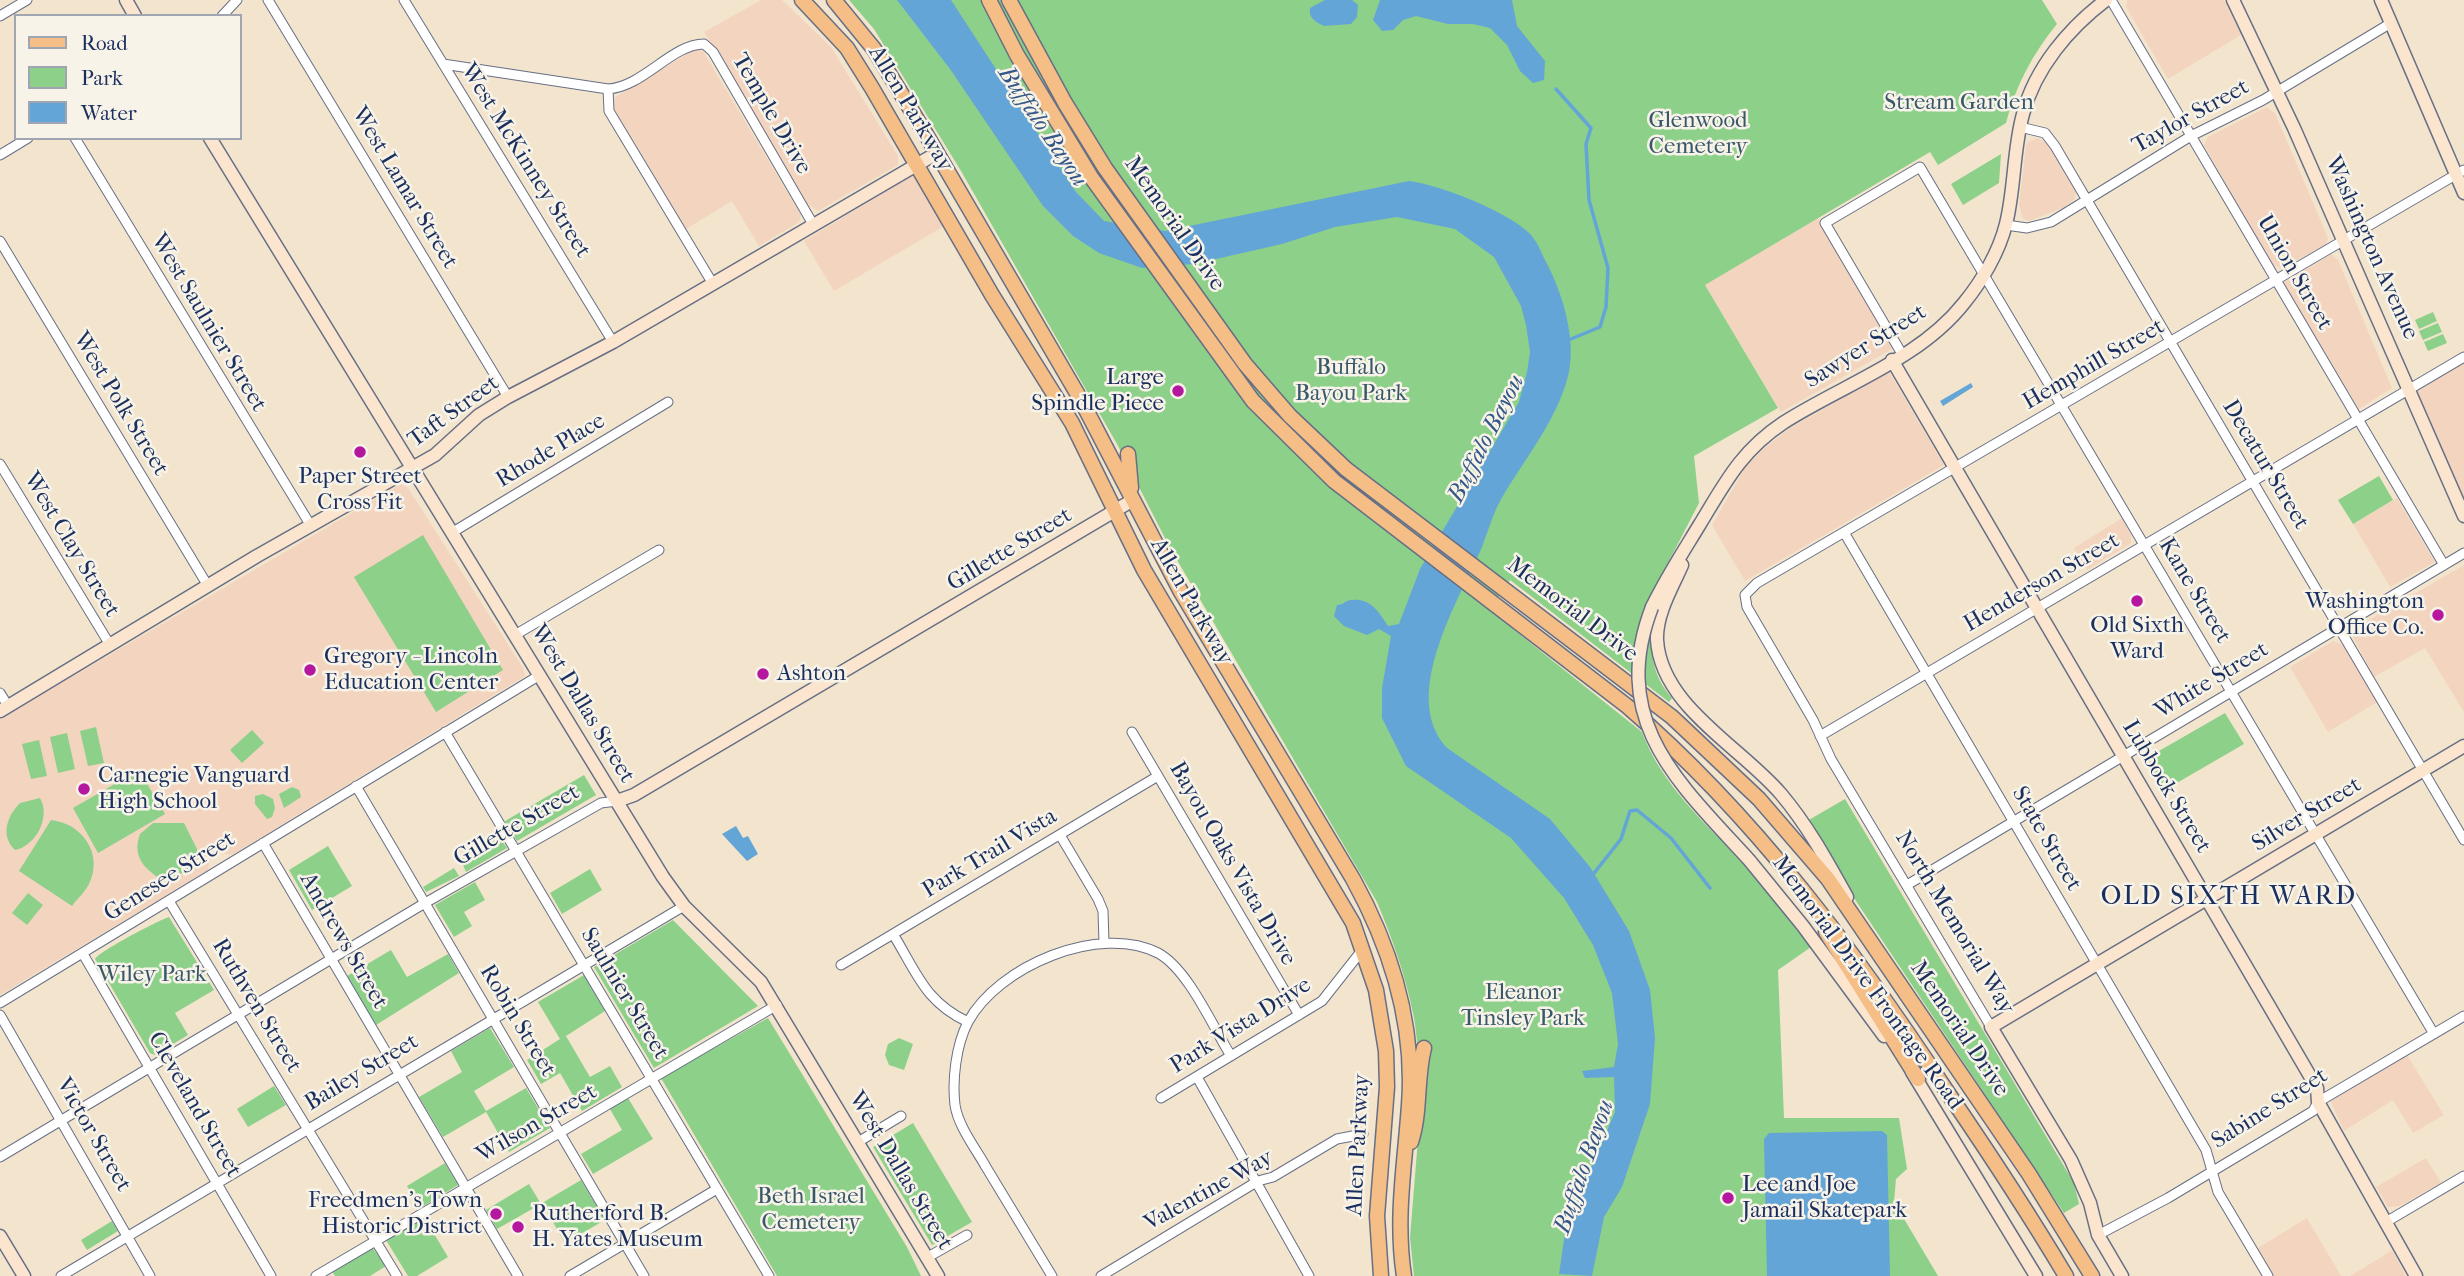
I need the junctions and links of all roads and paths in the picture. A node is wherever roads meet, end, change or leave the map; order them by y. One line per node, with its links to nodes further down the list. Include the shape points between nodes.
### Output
1 (27, 0): 13 (street)
2 (237, 0): 12 (street)
3 (268, 0): 42 (street, West Lamar Street)
4 (404, 0): 15 (street, West McKinney Street)
5 (802, 0): 25 (main road, Allen Parkway, via 847,48)
6 (834, 0): 23 (main road, Allen Parkway, via 874,49)
7 (989, 0): 89 (main road, Memorial Drive, via 1091,177 1231,374 1269,419 1334,481 1664,737)
8 (1009, 0): 95 (main road, Memorial Drive, via 1105,168 1245,364 1290,416 1346,468 1640,690 1715,754 1792,835)
9 (2108, 0): 18 (street, Sawyer Street, via 2076,26 2052,55 2031,92); 19 (street, Union Street)
10 (2233, 0): 17 (street, Washington Avenue)
11 (2381, 0): 14 (street)
12 (224, 14)
13 (0, 16)
14 (2391, 23): 17 (street, Taylor Street); 27 (street)
15 (443, 64): 16 (street, Temple Drive); 37 (street, West McKinney Street)
16 (608, 89): 31 (street, Temple Drive, via 621,88 697,44 709,47); 36 (street, via 609,111)
17 (2277, 91): 19 (street, Taylor Street); 33 (street, Washington Avenue)
18 (2020, 127): 29 (street, Decatur Street, via 2050,138); 30 (street, Sawyer Street)
19 (2191, 136): 29 (street, Taylor Street); 35 (street, Union Street)
20 (25, 140): 24 (street)
21 (76, 140): 55 (street, West Saulnier Street)
22 (211, 140): 48 (street, West Dallas Street)
23 (937, 153): 25 (street, Taft Street); 51 (main road, Allen Parkway, via 1081,400)
24 (0, 155)
25 (917, 164): 31 (street, Taft Street); 52 (main road, Allen Parkway, via 1072,423)
26 (1920, 167): 34 (street, Kane Street); 39 (street, Lubbock Street, via 1825,223)
27 (2460, 173): 28 (street); 33 (street, Hemphill Street)
28 (2464, 193)
29 (2087, 200): 30 (street, Taylor Street, via 2039,226); 38 (street, Decatur Street)
30 (2006, 225): 34 (street, Sawyer Street)
31 (814, 226): 36 (street, Taft Street)
32 (0, 241): 62 (street, West Polk Street)
33 (2344, 241): 35 (street, Hemphill Street); 41 (street, Washington Avenue)
34 (1984, 275): 39 (street, Sawyer Street, via 1941,327); 44 (street, Kane Street)
35 (2276, 281): 38 (street, Hemphill Street); 45 (street, Union Street)
36 (713, 284): 37 (street, Taft Street)
37 (613, 342): 42 (street, Taft Street)
38 (2170, 343): 44 (street, Hemphill Street); 50 (street, Decatur Street)
39 (1897, 357): 49 (street, Lubbock Street); 54 (street, Sawyer Street, via 1781,424 1749,449 1727,475)
40 (2464, 357): 41 (street, Henderson Street)
41 (2410, 389): 45 (street, Henderson Street); 53 (street, Washington Avenue)
42 (508, 397): 48 (street, Taft Street)
43 (668, 402): 56 (street, Rhode Place)
44 (2062, 406): 49 (street, Hemphill Street); 58 (street, Kane Street)
45 (2358, 420): 50 (street, Henderson Street); 61 (street, Union Street)
46 (1128, 454): 51 (main road)
47 (0, 464): 67 (street, West Clay Street)
48 (413, 468): 55 (street, Taft Street); 56 (street, West Dallas Street)
49 (1954, 468): 57 (street, Hemphill Street); 64 (street, Lubbock Street)
50 (2252, 482): 58 (street, Henderson Street); 65 (street, Decatur Street)
51 (1133, 500): 52 (street, Gillette Street); 130 (main road, Allen Parkway, via 1181,592 1353,879 1383,942 1407,1048 1409,1105)
52 (1115, 511): 81 (street, Gillette Street, via 766,719); 98 (main road, Allen Parkway, via 1144,570 1340,900)
53 (2464, 516)
54 (1700, 523): 88 (street, Sawyer Street, bridge, via 1644,628 1638,664 1640,701 1652,739 1679,783); 95 (street, Sawyer Street, via 1660,620 1657,640 1667,679 1693,711 1780,793 1823,853)
55 (311, 526): 62 (street, Taft Street)
56 (453, 532): 66 (street, West Dallas Street)
57 (1845, 534): 63 (street, Hemphill Street, via 1757,583); 68 (street, State Street)
58 (2145, 545): 64 (street, Henderson Street); 70 (street, Kane Street)
59 (659, 550): 66 (street)
60 (2464, 553): 61 (street, White Street)
61 (2444, 565): 65 (street, White Street)
62 (208, 586): 67 (street, Taft Street)
63 (1745, 595): 75 (street, North Memorial Way, via 1747,607)
64 (2036, 609): 68 (street, Henderson Street); 77 (street, Lubbock Street)
65 (2339, 628): 70 (street, White Street); 78 (street, Decatur Street)
66 (515, 635): 69 (street, West Dallas Street)
67 (110, 645): 72 (street, Taft Street)
68 (1927, 673): 75 (street, Henderson Street); 82 (street, State Street)
69 (540, 675): 74 (street, Genesee Street); 81 (street, West Dallas Street)
70 (2231, 692): 77 (street, White Street); 83 (street, Kane Street)
71 (0, 693): 72 (street)
72 (4, 708)
73 (1132, 732): 79 (street, Bayou Oaks Vista Drive)
74 (445, 733): 80 (street, Genesee Street); 87 (street, Saulnier Street)
75 (1820, 736): 90 (street, North Memorial Way)
76 (2464, 746): 78 (street, Silver Street)
77 (2124, 756): 82 (street, White Street); 91 (street, Lubbock Street)
78 (2423, 770): 83 (street, Silver Street); 85 (street, Decatur Street)
79 (1158, 776): 84 (street, Park Trail Vista); 108 (street, Bayou Oaks Vista Drive)
80 (356, 786): 86 (street, Genesee Street); 93 (street, Robin Street)
81 (617, 801): 87 (street, Gillette Street, via 601,803); 94 (street, West Dallas Street)
82 (2014, 822): 90 (street, White Street); 102 (street, State Street)
83 (2316, 834): 91 (street, Silver Street); 113 (street, Kane Street)
84 (1060, 835): 96 (street, Park Trail Vista); 97 (street, via 1103,911)
85 (2464, 840)
86 (263, 843): 92 (street, Genesee Street); 100 (street, Andrews Street)
87 (516, 852): 93 (street, Gillette Street); 101 (street, Saulnier Street)
88 (1751, 861): 120 (street, Memorial Drive Frontage Road)
89 (1795, 879): 120 (main road); 162 (main road, Memorial Drive, via 1878,988)
90 (1907, 886): 112 (street, North Memorial Way)
91 (2208, 898): 102 (street, Silver Street); 122 (street, Lubbock Street, via 2317,1088)
92 (169, 901): 99 (street, Genesee Street); 107 (street, Ruthven Street)
93 (425, 903): 100 (street, Gillette Street); 110 (street, Robin Street)
94 (684, 906): 101 (street, Bailey Street); 105 (street, West Dallas Street, via 737,955)
95 (1862, 925): 163 (main road, Memorial Drive)
96 (893, 934): 103 (street, Park Trail Vista); 111 (street, via 934,1003)
97 (1104, 943): 111 (street, via 1066,950 1024,970 992,993); 115 (street, via 1144,947 1161,954 1180,971)
98 (1363, 948): 108 (street, Park Vista Drive, via 1322,1001); 160 (main road, Allen Parkway, via 1378,999 1387,1071 1377,1216)
99 (83, 954): 104 (street, Genesee Street); 116 (street, Cleveland Street)
100 (332, 960): 107 (street, Gillette Street); 117 (street, Andrews Street)
101 (583, 963): 110 (street, Bailey Street); 119 (street, Saulnier Street)
102 (2097, 964): 112 (street, Silver Street); 131 (street, State Street, via 2206,1150)
103 (841, 965)
104 (0, 1003)
105 (777, 1005): 119 (street, Wilson Street); 128 (street, West Dallas Street)
106 (0, 1015): 124 (street, Victor Street)
107 (238, 1015): 116 (street, Gillette Street); 125 (street, Ruthven Street)
108 (1299, 1015): 115 (street, Park Vista Drive)
109 (2464, 1016): 113 (street, Sabine Street)
110 (493, 1017): 117 (street, Bailey Street); 126 (street, Robin Street)
111 (968, 1022): 157 (street, via 955,1077 955,1108)
112 (1991, 1027): 139 (street, North Memorial Way, via 2071,1160)
113 (2434, 1034): 122 (street, Sabine Street)
114 (1424, 1048): 130 (main road, via 1417,1123)
115 (1231, 1056): 118 (street, Park Vista Drive)
116 (150, 1068): 124 (street, Gillette Street); 134 (street, Cleveland Street)
117 (399, 1073): 125 (street, Bailey Street); 135 (street, Andrews Street)
118 (1197, 1077): 121 (street, Park Vista Drive); 133 (street)
119 (652, 1079): 126 (street, Wilson Street); 136 (street, Saulnier Street)
120 (1918, 1079): 145 (street, Memorial Drive Frontage Road)
121 (1161, 1098)
122 (2318, 1102): 131 (street, Sabine Street, via 2313,1111); 137 (street, Lubbock Street)
123 (901, 1116): 128 (street)
124 (62, 1121): 129 (street, Gillette Street); 141 (street, Victor Street)
125 (308, 1128): 134 (street, Bailey Street); 142 (street, Ruthven Street)
126 (560, 1133): 135 (street, Wilson Street); 143 (street, Robin Street)
127 (1363, 1134): 133 (street, Valentine Way, via 1337,1139 1273,1177)
128 (858, 1142): 144 (street, West Dallas Street)
129 (0, 1157)
130 (1402, 1170): 161 (main road, Allen Parkway, via 1399,1239)
131 (2211, 1171): 139 (street, Sabine Street); 165 (street, State Street, via 2218,1192)
132 (2464, 1175): 137 (street)
133 (1258, 1181): 158 (street, Valentine Way); 159 (street)
134 (218, 1183): 141 (street, Bailey Street); 149 (street, Cleveland Street)
135 (467, 1187): 142 (street, Wilson Street); 152 (street, Andrews Street)
136 (717, 1189): 143 (street); 155 (street, Saulnier Street)
137 (2386, 1222): 166 (street, Lubbock Street)
138 (967, 1235): 144 (street)
139 (2098, 1235): 164 (street, North Memorial Way)
140 (0, 1236): 146 (street)
141 (129, 1236): 147 (street, Bailey Street); 148 (street, Victor Street)
142 (376, 1241): 150 (street, Wilson Street); 151 (street, Ruthven Street)
143 (625, 1244): 153 (street); 154 (street, Robin Street)
144 (928, 1257): 156 (street, West Dallas Street)
145 (2030, 1274)
146 (24, 1276)
147 (61, 1276)
148 (150, 1276)
149 (271, 1276)
150 (316, 1276)
151 (397, 1276)
152 (518, 1276)
153 (570, 1276)
154 (645, 1276)
155 (769, 1276)
156 (938, 1276)
157 (1052, 1276)
158 (1101, 1276)
159 (1310, 1276)
160 (1381, 1276)
161 (1404, 1276)
162 (2067, 1276)
163 (2092, 1276)
164 (2122, 1276)
165 (2268, 1276)
166 (2416, 1276)

